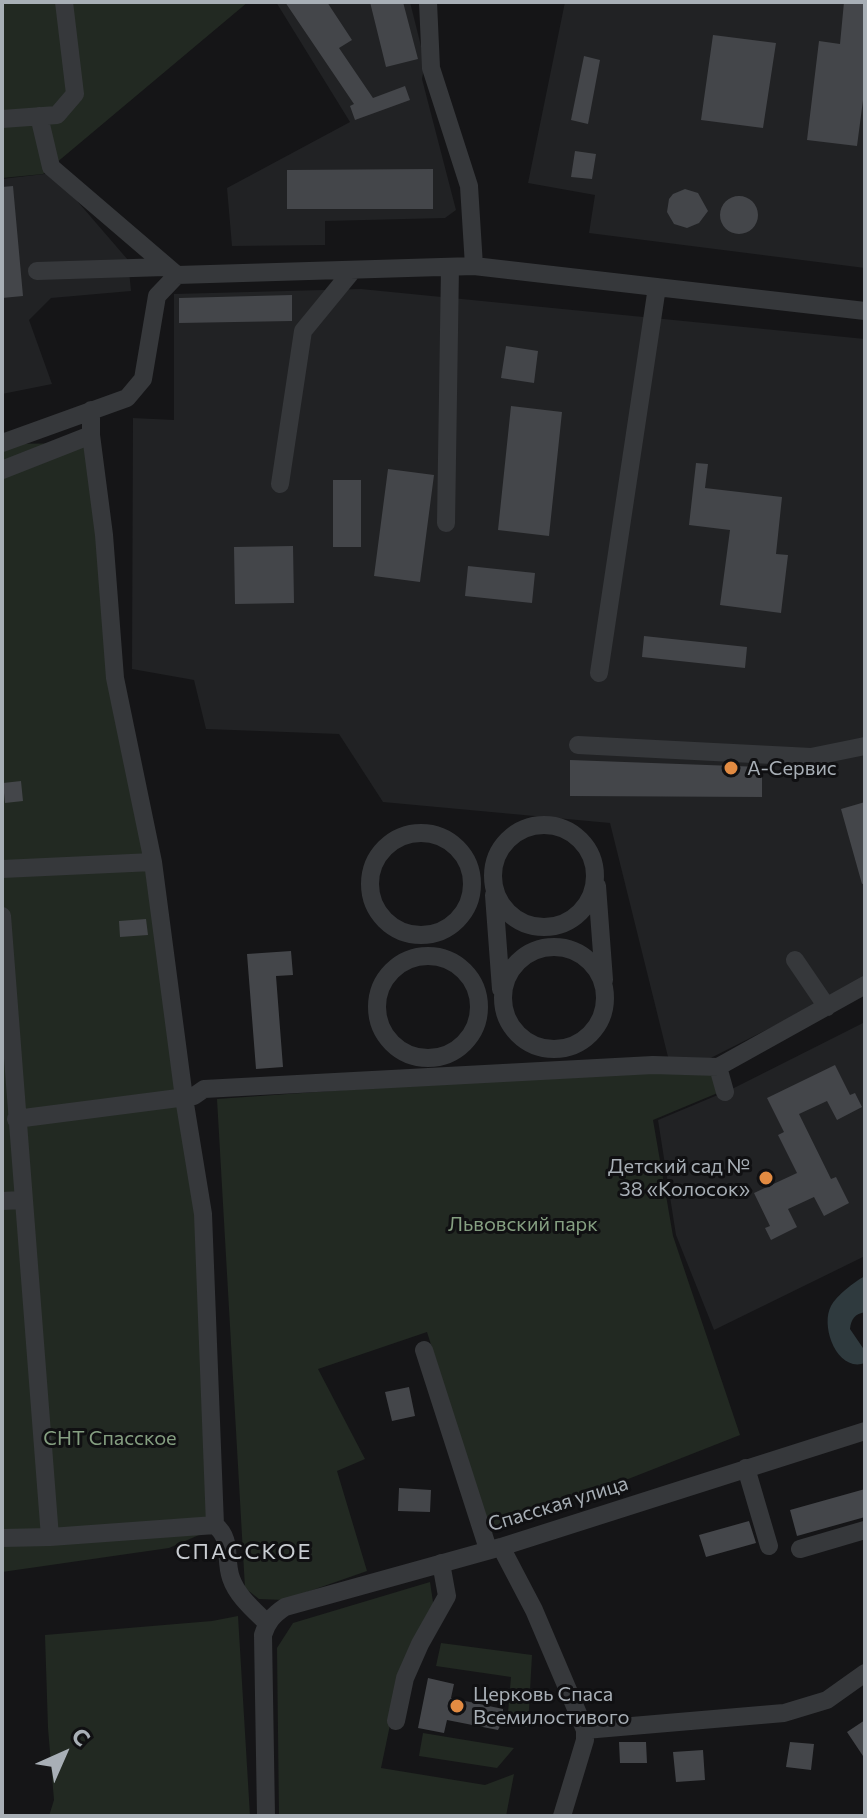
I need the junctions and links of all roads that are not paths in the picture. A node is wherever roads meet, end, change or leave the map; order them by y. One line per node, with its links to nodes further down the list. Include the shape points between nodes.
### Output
1 (64, 2): 3 (street, via 75,94 57,115)
2 (428, 2): 5 (street, via 431,68 469,186)
3 (39, 116): 4 (street); 9 (street, via 51,167)
4 (2, 119)
5 (474, 266): 6 (street); 10 (street)
6 (450, 267): 7 (street); 17 (street)
7 (353, 270): 9 (street); 16 (street, via 303,331)
8 (37, 271): 9 (street)
9 (171, 271): 12 (street, via 157,296 143,379 127,398)
10 (657, 287): 11 (street); 18 (street)
11 (865, 311)
12 (91, 410): 13 (street); 14 (street)
13 (91, 435): 15 (street); 21 (street, via 115,678)
14 (2, 443)
15 (2, 470)
16 (280, 484)
17 (446, 523)
18 (599, 673)
19 (578, 745): 20 (street, via 811,757)
20 (865, 746)
21 (153, 862): 23 (street); 36 (street)
22 (595, 867): 24 (street, via 584,843 563,827 536,825 512,836 496,857); 24 (street, via 593,894 577,916 553,927 526,924 504,908); 30 (street)
23 (2, 869)
24 (493, 884): 31 (street)
25 (2, 916): 37 (street)
26 (403, 932): 26 (street, via 381,916 370,892 373,865 388,844 413,833 440,836 461,851 472,876 470,902 454,924 430,935); 27 (street)
27 (420, 956): 33 (street, via 447,958 468,974); 33 (street, via 396,967 380,988 377,1015 388,1039 410,1055 437,1058 461,1047 477,1025)
28 (795, 960): 32 (street)
29 (865, 985): 32 (street)
30 (605, 989): 31 (street, via 594,965 572,949 545,947 521,958 505,979); 31 (street, via 602,1016 586,1038 562,1049 535,1046 514,1030)
31 (503, 1006): 33 (street)
32 (827, 1007): 34 (street)
33 (478, 1008)
34 (718, 1067): 35 (street); 36 (street, via 442,1075 204,1089)
35 (725, 1092)
36 (184, 1098): 37 (street); 43 (street, via 203,1214)
37 (16, 1119): 38 (street)
38 (22, 1200): 39 (street); 45 (street)
39 (2, 1201)
40 (424, 1350): 48 (street)
41 (865, 1431): 42 (street, Спасская улица)
42 (746, 1468): 47 (street); 48 (street, Спасская улица)
43 (215, 1525): 45 (street); 51 (street, via 224,1533 231,1579)
44 (865, 1530): 49 (street)
45 (50, 1537): 46 (street)
46 (2, 1538)
47 (769, 1546)
48 (494, 1548): 50 (street, Спасская улица); 54 (street, via 534,1610)
49 (800, 1549)
50 (441, 1563): 51 (street, Спасская улица, via 285,1607); 53 (street, via 447,1596 405,1678)
51 (267, 1623): 55 (street)
52 (865, 1673): 54 (street, via 827,1700 784,1713)
53 (396, 1721)
54 (585, 1730): 56 (street)
55 (266, 1816)
56 (562, 1816)

